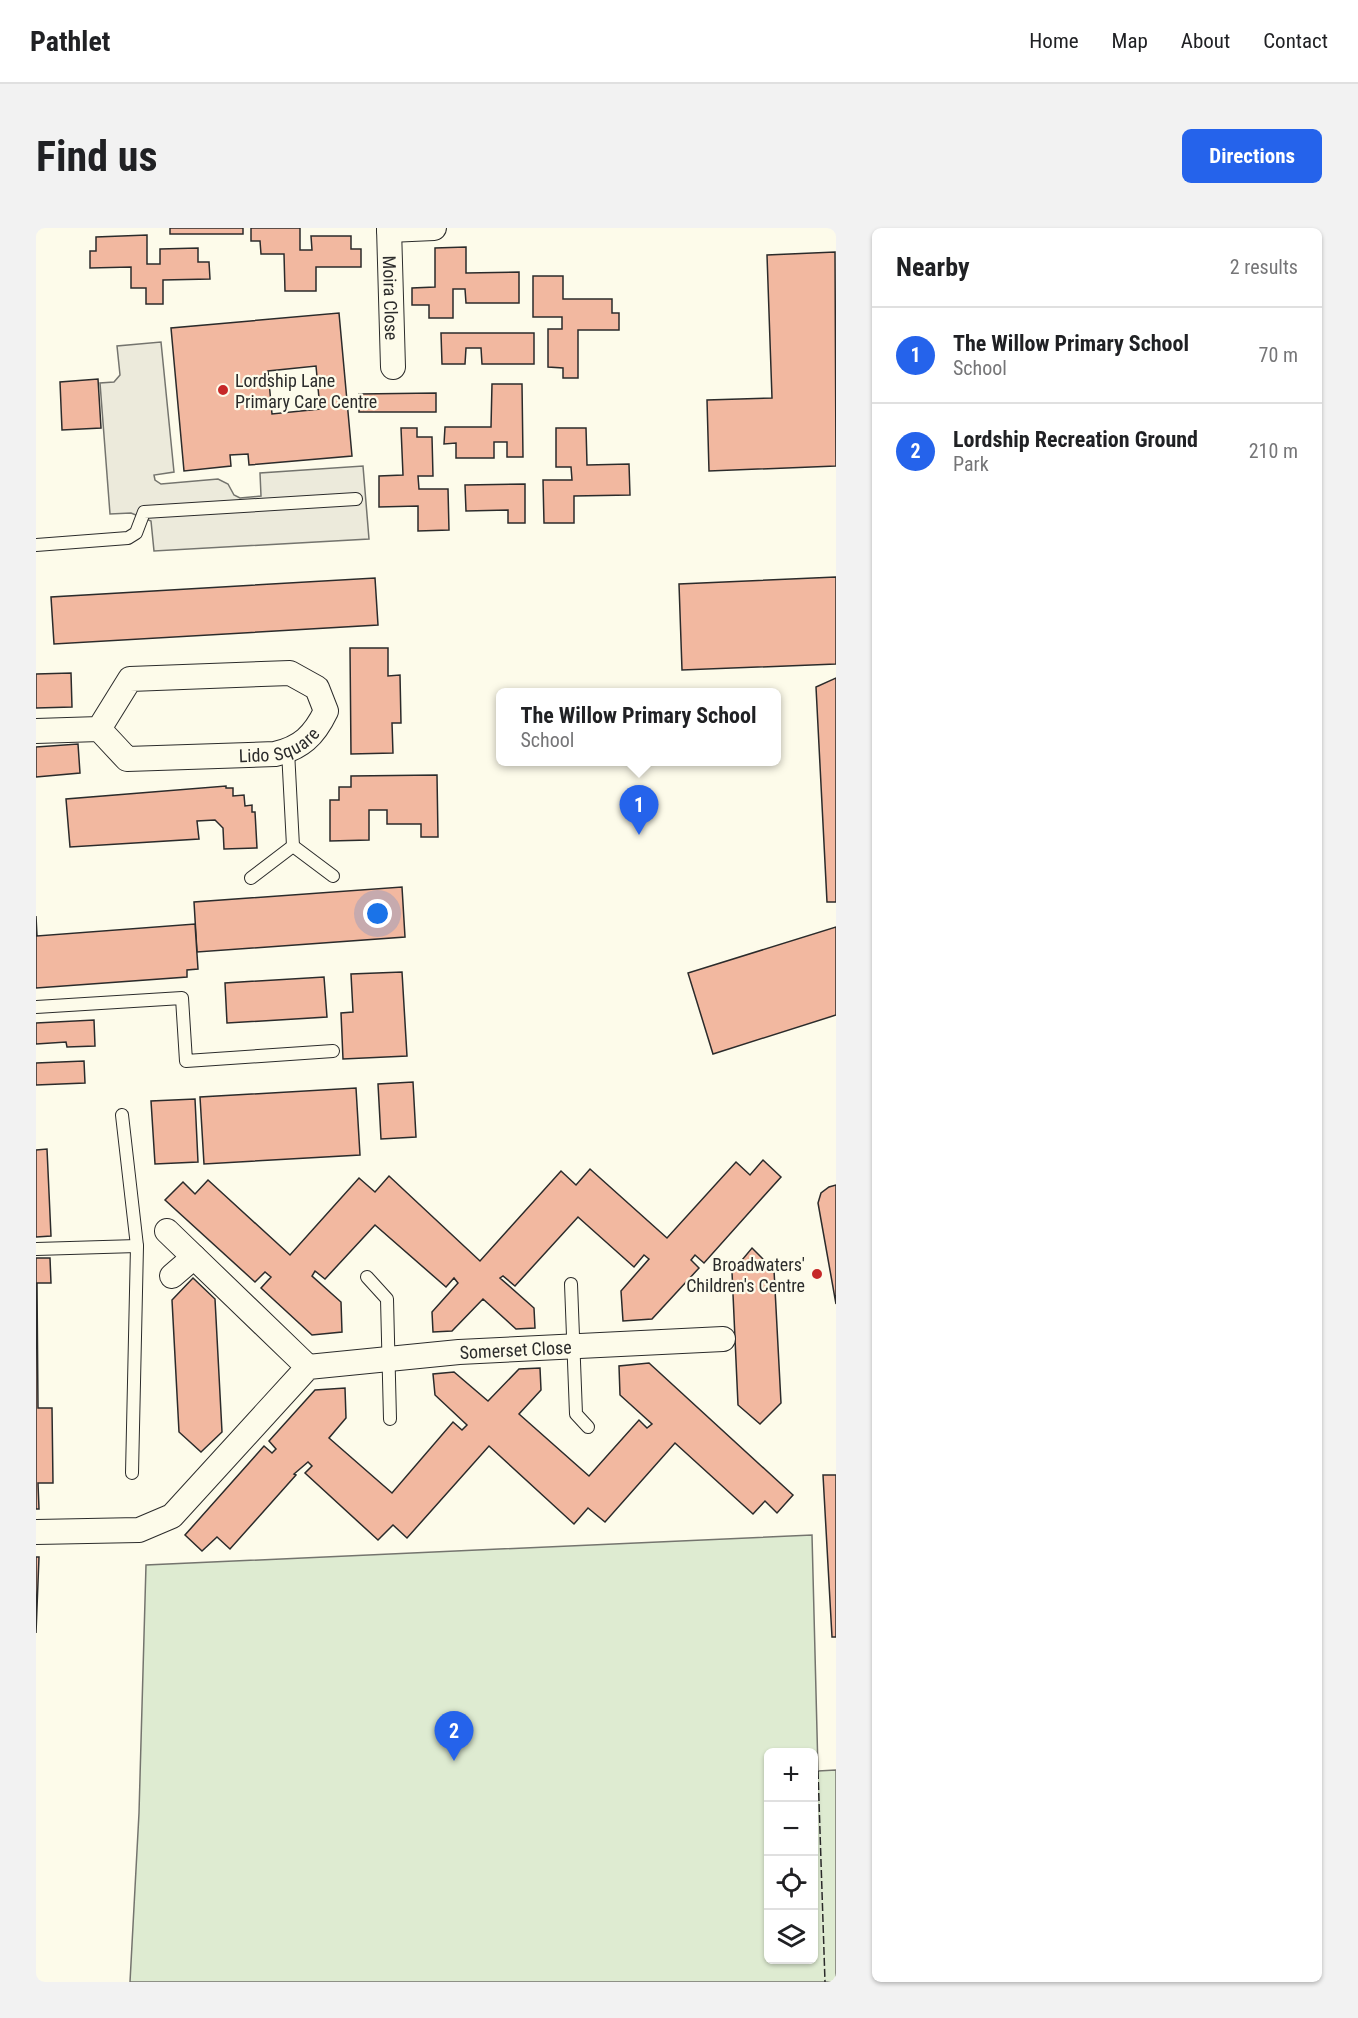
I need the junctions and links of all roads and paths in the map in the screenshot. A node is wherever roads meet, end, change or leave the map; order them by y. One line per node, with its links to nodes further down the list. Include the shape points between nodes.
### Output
1 (434, 228): 2 (street, Moira Close)
2 (389, 229): 3 (street, Moira Close)
3 (393, 367)
4 (356, 500): 5 (lane, via 144,512 136,533 128,538)
5 (36, 545)
6 (99, 729): 7 (street); 8 (street, Lido Square, via 127,759); 8 (street, Lido Square, via 130,679 290,673 317,688 326,711 320,725)
7 (36, 731)
8 (288, 751): 9 (lane)
9 (293, 846): 10 (lane); 11 (lane)
10 (333, 876)
11 (251, 878)
12 (36, 1006): 13 (lane, via 182,998 186,1061)
13 (333, 1051)
14 (122, 1114): 16 (lane)
15 (167, 1231): 18 (street)
16 (137, 1246): 17 (lane); 28 (lane)
17 (36, 1248)
18 (194, 1257): 19 (street); 25 (street)
19 (172, 1276)
20 (367, 1277): 24 (lane, via 387,1299)
21 (571, 1284): 23 (lane)
22 (723, 1339): 23 (street, Somerset Close)
23 (573, 1346): 24 (street, Somerset Close); 27 (lane, via 576,1414)
24 (390, 1358): 25 (street, Somerset Close); 26 (lane)
25 (308, 1367): 29 (street, via 172,1516 139,1530)
26 (390, 1419)
27 (588, 1427)
28 (132, 1473)
29 (36, 1532)

